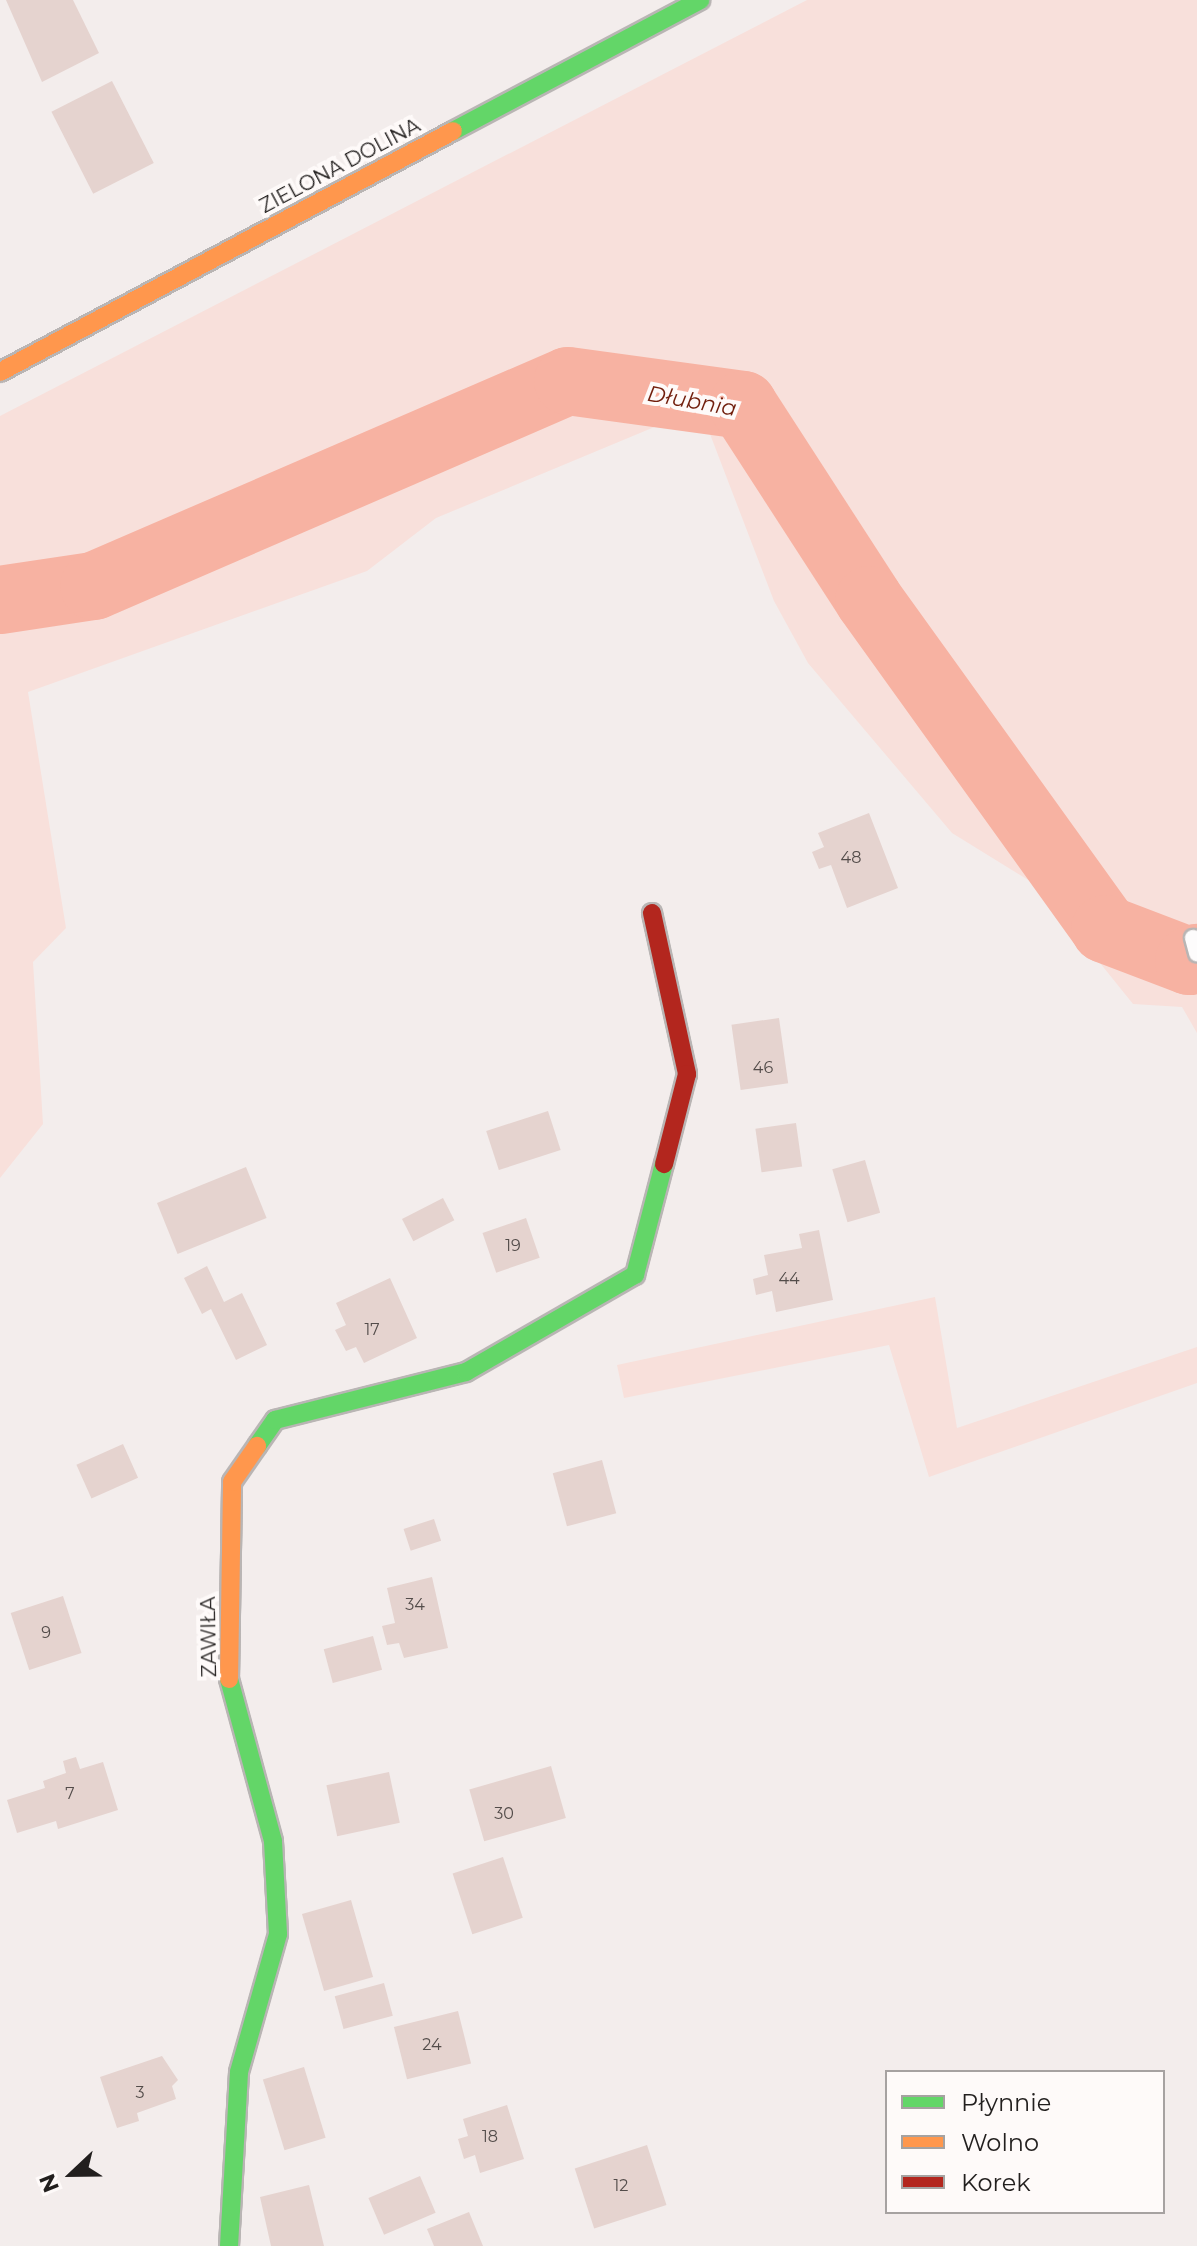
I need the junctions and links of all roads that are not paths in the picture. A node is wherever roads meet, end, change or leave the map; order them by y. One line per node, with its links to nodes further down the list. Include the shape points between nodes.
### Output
1 (700, 0): 2 (street, ZIELONA DOLINA)
2 (0, 372)
3 (652, 913): 4 (street, ZAWIŁA, via 687,1074 635,1275 466,1372 275,1420 232,1482 229,1678 273,1841 278,1934 239,2072)
4 (229, 2246)

